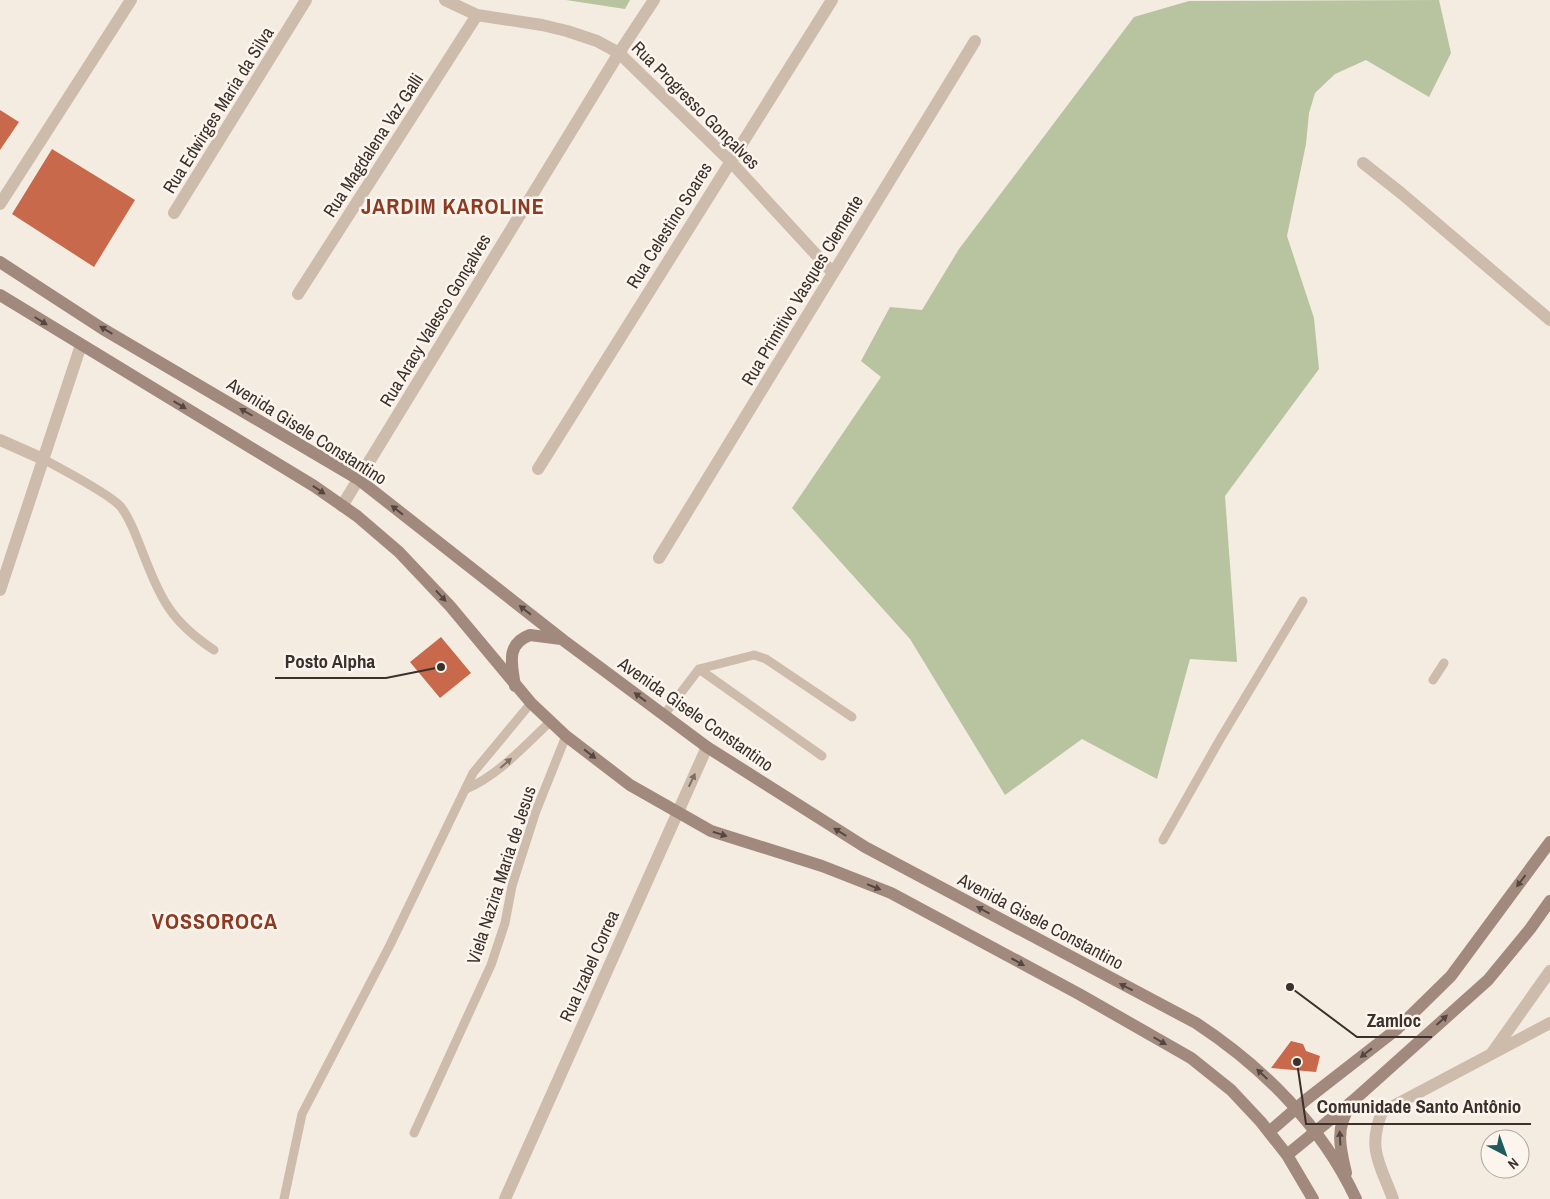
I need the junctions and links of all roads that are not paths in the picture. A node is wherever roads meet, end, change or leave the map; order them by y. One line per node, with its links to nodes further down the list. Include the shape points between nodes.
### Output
1 (131, 0): 11 (street)
2 (306, 0): 12 (street, Rua Edwirges Maria da Silva)
3 (445, 0): 6 (street, Rua Progresso Gonçalves)
4 (654, 0): 8 (street, Rua Aracy Valesco Gonçalves)
5 (832, 0): 9 (street, Rua Celestino Soares)
6 (477, 15): 8 (street, Rua Progresso Gonçalves, via 567,31); 15 (street, Rua Magdalena Vaz Galli)
7 (975, 41): 14 (street, Rua Primitivo Vasques Clemente)
8 (619, 53): 9 (street, Rua Progresso Gonçalves); 22 (street, Rua Aracy Valesco Gonçalves)
9 (730, 161): 14 (street, Rua Progresso Gonçalves); 21 (street, Rua Celestino Soares)
10 (1363, 163): 17 (street)
11 (0, 204)
12 (174, 213)
13 (0, 262): 22 (main road, Avenida Gisele Constantino, one-way to 13, via 102,329)
14 (833, 273): 24 (street, Rua Primitivo Vasques Clemente)
15 (298, 294)
16 (0, 295): 18 (main road, one-way to 18)
17 (1550, 320)
18 (81, 345): 20 (street); 23 (main road, one-way to 23)
19 (0, 440): 20 (street)
20 (43, 458): 25 (street); 28 (lane, via 119,505 129,519 155,584 174,618 189,634)
21 (538, 469)
22 (358, 479): 23 (street, Rua Aracy Valesco Gonçalves); 27 (main road, Avenida Gisele Constantino, one-way to 22)
23 (342, 506): 32 (main road, one-way to 32, via 400,552)
24 (659, 558)
25 (0, 590)
26 (1303, 601): 42 (lane)
27 (563, 640): 32 (main road, via 536,634 524,637 513,647 511,656); 34 (main road, Avenida Gisele Constantino, one-way to 27)
28 (214, 650)
29 (1444, 663): 31 (lane)
30 (699, 669): 34 (lane); 35 (lane, via 754,656 766,659); 39 (lane)
31 (1433, 680)
32 (516, 686): 33 (main road)
33 (531, 703): 36 (main road); 40 (lane, via 473,773)
34 (664, 715): 38 (main road, Avenida Gisele Constantino)
35 (852, 717)
36 (551, 721): 37 (main road); 40 (lane, one-way to 36, via 482,782 505,764)
37 (566, 736): 41 (main road, one-way to 41, via 630,785); 52 (lane, Viela Nazira Maria de Jesus, via 536,811 491,965)
38 (707, 747): 41 (street, Rua Izabel Correa, one-way to 38); 49 (main road, Avenida Gisele Constantino, one-way to 38, via 1252,1065 1196,1023 865,847)
39 (822, 756)
40 (466, 789): 55 (lane, via 302,1114)
41 (676, 813): 50 (main road, one-way to 50, via 711,831 822,866 882,890 952,925 1191,1058 1231,1090); 56 (street, Rua Izabel Correa)
42 (1163, 840)
43 (1550, 842): 49 (main road, one-way to 49, via 1451,976 1397,1029)
44 (1550, 901): 48 (main road, one-way to 44, via 1488,980)
45 (1550, 972): 47 (street)
46 (1550, 1023): 47 (street)
47 (1491, 1055): 59 (street, via 1382,1112 1375,1130 1374,1147)
48 (1354, 1100): 51 (main road); 54 (main road, one-way to 48, via 1340,1129)
49 (1297, 1108): 50 (main road); 51 (main road, Avenida Gisele Constantino)
50 (1269, 1132): 53 (main road)
51 (1315, 1132): 53 (main road); 54 (main road, Avenida Gisele Constantino)
52 (414, 1133)
53 (1286, 1156): 57 (main road)
54 (1347, 1180): 58 (main road, Avenida Gisele Constantino)
55 (284, 1199)
56 (505, 1199)
57 (1313, 1199)
58 (1356, 1199)
59 (1393, 1199)

